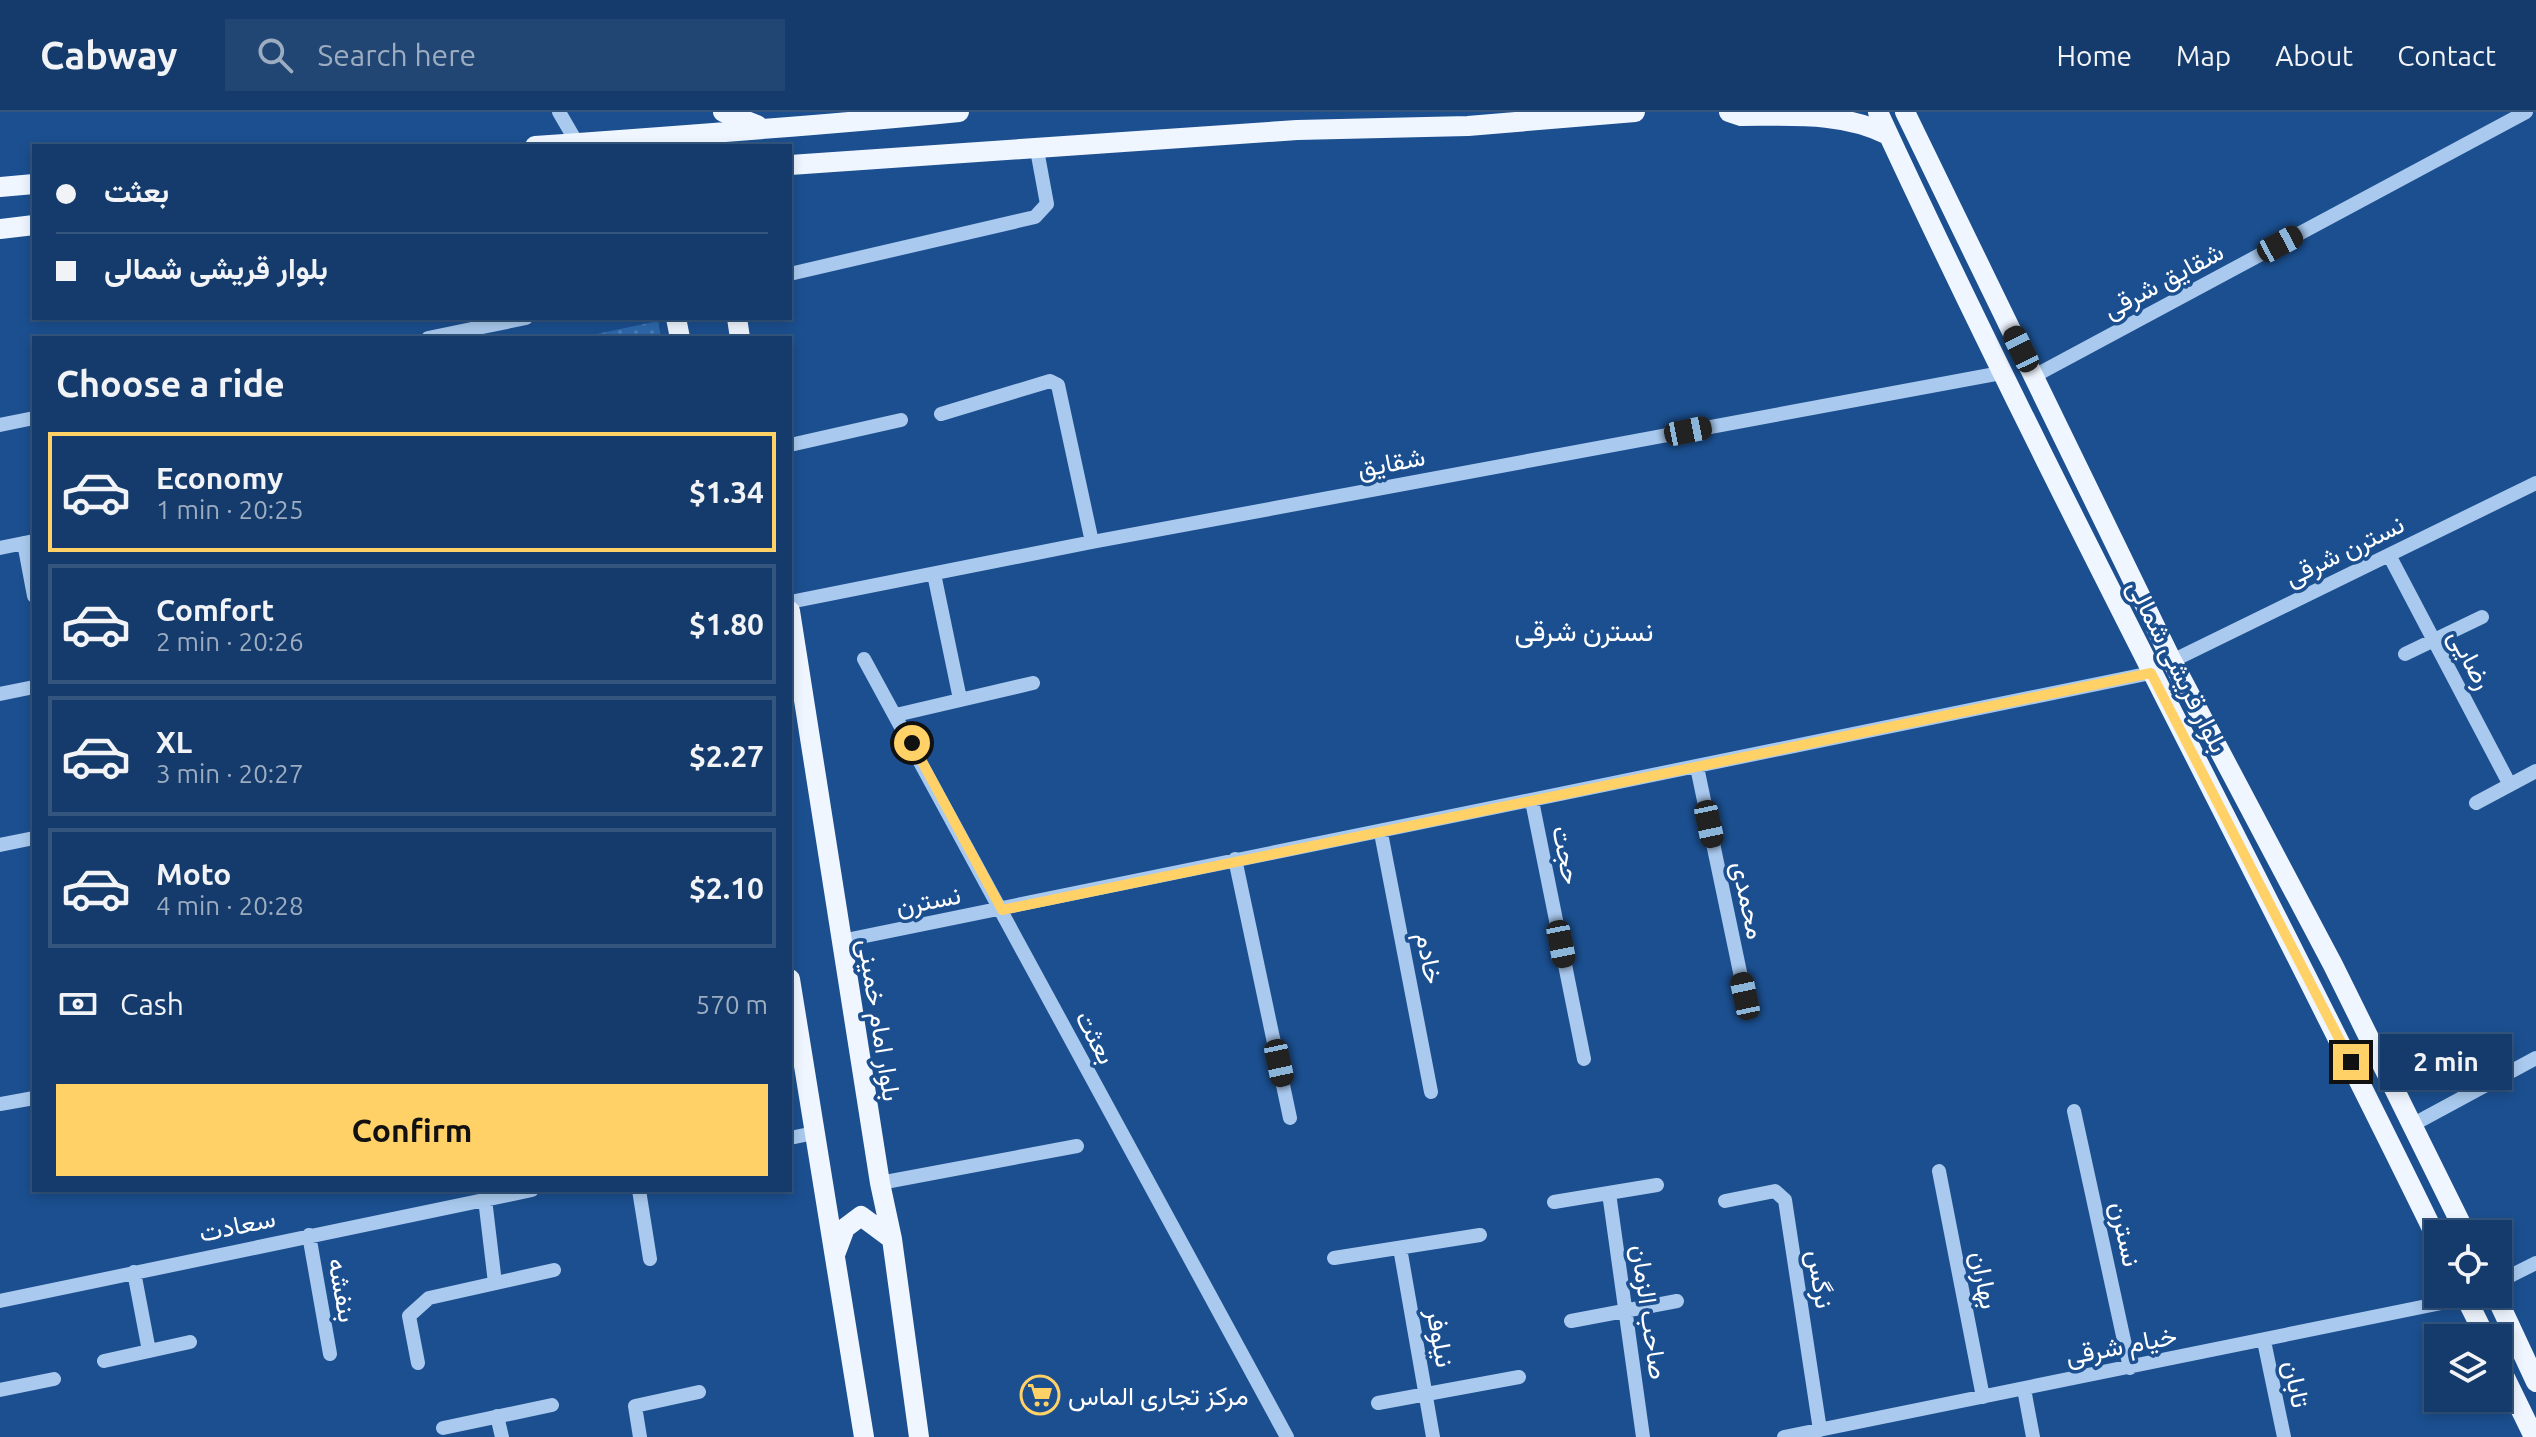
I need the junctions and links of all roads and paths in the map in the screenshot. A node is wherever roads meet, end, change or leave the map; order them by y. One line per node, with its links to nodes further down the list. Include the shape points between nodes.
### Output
1 (559, 112): 15 (street)
2 (723, 112): 13 (main road)
3 (959, 112): 13 (main road)
4 (1437, 112): 12 (main road)
5 (1635, 112): 10 (main road)
6 (1729, 112): 14 (main road, via 1856,121)
7 (1878, 112): 14 (main road, بلوار قریشی شمالی)
8 (1905, 112): 27 (main road, بلوار قریشی شمالی)
9 (2526, 112): 27 (street, شقایق شرقی)
10 (1520, 116): 12 (main road)
11 (688, 122): 13 (main road); 15 (main road)
12 (1402, 126): 17 (main road)
13 (776, 130)
14 (1888, 135): 26 (main road, بلوار قریشی شمالی)
15 (577, 143): 16 (main road)
16 (563, 144)
17 (1037, 150): 18 (main road); 23 (street, via 1047,204 1035,217)
18 (792, 165)
19 (32, 184): 20 (main road)
20 (0, 187)
21 (32, 225): 22 (main road)
22 (0, 229)
23 (794, 273)
24 (516, 320): 25 (street)
25 (438, 336)
26 (2001, 373): 35 (street, شقایق); 47 (main road, بلوار قریشی شمالی)
27 (2034, 376): 46 (main road, بلوار قریشی شمالی)
28 (941, 414): 35 (street, via 1050,381 1058,385)
29 (32, 418): 31 (street)
30 (901, 420): 32 (street)
31 (0, 425)
32 (792, 445)
33 (2536, 483): 37 (street, نسترن شرقی)
34 (29, 542): 36 (street); 38 (street)
35 (1092, 542): 39 (street, شقایق)
36 (0, 548)
37 (2389, 555): 43 (street, رضایی); 46 (street, نسترن شرقی)
38 (32, 574)
39 (934, 574): 40 (street, شقایق); 51 (street)
40 (792, 602)
41 (2482, 617): 43 (street)
42 (792, 624): 65 (main road, بلوار امام خمینی)
43 (2434, 639): 44 (street); 56 (street, رضایی)
44 (2405, 654)
45 (864, 659): 52 (street, بعثت)
46 (2172, 661): 55 (main road, بلوار قریشی شمالی)
47 (2151, 673): 53 (street, نسترن); 57 (main road, بلوار قریشی شمالی)
48 (1033, 683): 51 (street)
49 (32, 687): 50 (street)
50 (0, 694)
51 (960, 699): 52 (street)
52 (896, 715): 64 (street, بعثت)
53 (1697, 767): 58 (street, نسترن); 67 (street, محمدی)
54 (2536, 771): 56 (street)
55 (2235, 785): 57 (main road); 75 (main road, بلوار قریشی شمالی)
56 (2510, 785): 59 (street)
57 (2214, 795): 88 (main road, بلوار قریشی شمالی)
58 (1532, 801): 60 (street, نسترن); 69 (street, حجت)
59 (2476, 803)
60 (1381, 833): 63 (street, نسترن); 70 (street, خادم)
61 (32, 838): 62 (street)
62 (0, 845)
63 (1235, 859): 64 (street, نسترن); 74 (street)
64 (1002, 910): 65 (street, نسترن); 133 (street, بعثت)
65 (841, 941): 80 (main road, بلوار امام خمینی)
66 (792, 992): 76 (main road)
67 (1745, 996)
68 (2536, 1058): 75 (street)
69 (1584, 1059)
70 (1431, 1092)
71 (32, 1098): 72 (street)
72 (0, 1104)
73 (2074, 1111): 114 (street, نسترن)
74 (1290, 1118)
75 (2412, 1125): 89 (main road, بلوار قریشی شمالی)
76 (814, 1133): 77 (street); 94 (main road)
77 (792, 1138)
78 (1077, 1146): 80 (street)
79 (1939, 1171): 123 (street, بهاران)
80 (880, 1183): 92 (main road, بلوار امام خمینی)
81 (1657, 1185): 84 (street)
82 (522, 1192): 85 (street, سعادت)
83 (639, 1192): 96 (street)
84 (1609, 1193): 87 (street); 106 (street, صاحب الزمان)
85 (485, 1199): 90 (street, سعادت); 101 (street)
86 (1725, 1201): 128 (street, نرگس, via 1775,1191 1785,1200)
87 (1554, 1202)
88 (2428, 1220)
89 (2459, 1220)
90 (309, 1235): 99 (street, سعادت); 111 (street, بنفشه)
91 (1480, 1235): 93 (street)
92 (892, 1239): 94 (main road, via 861,1216 845,1228); 132 (main road, بلوار امام خمینی)
93 (1400, 1248): 95 (street); 122 (street, نیلوفر)
94 (835, 1254): 131 (main road)
95 (1334, 1258)
96 (650, 1259)
97 (2536, 1263): 100 (street)
98 (554, 1270): 101 (street)
99 (134, 1272): 102 (street, سعادت); 110 (street)
100 (2512, 1275)
101 (495, 1283): 113 (street, via 429,1298 409,1316)
102 (0, 1301)
103 (1677, 1301): 106 (street)
104 (2424, 1305): 108 (street, خیام شرقی)
105 (2502, 1308): 117 (main road)
106 (1625, 1311): 107 (street); 135 (street, صاحب الزمان)
107 (1571, 1321)
108 (2264, 1341): 114 (street, خیام شرقی); 138 (street, تابان)
109 (190, 1342): 110 (street)
110 (149, 1351): 112 (street)
111 (330, 1354)
112 (104, 1361)
113 (418, 1363)
114 (2130, 1368): 118 (street, خیام شرقی)
115 (1519, 1377): 122 (street)
116 (54, 1379): 119 (street)
117 (2536, 1382)
118 (2024, 1389): 123 (street, خیام شرقی); 137 (street)
119 (0, 1390)
120 (699, 1392): 130 (street, via 635,1406)
121 (2512, 1392): 139 (main road)
122 (1426, 1394): 124 (street); 134 (street, نیلوفر)
123 (1983, 1397): 128 (street, خیام شرقی)
124 (1378, 1403)
125 (552, 1405): 126 (street)
126 (497, 1416): 127 (street); 129 (street)
127 (443, 1428)
128 (1820, 1430): 136 (street, خیام شرقی)
129 (502, 1437)
130 (640, 1437)
131 (864, 1437)
132 (919, 1437)
133 (1287, 1437)
134 (1433, 1437)
135 (1643, 1437)
136 (1784, 1437)
137 (2033, 1437)
138 (2284, 1437)
139 (2534, 1437)

